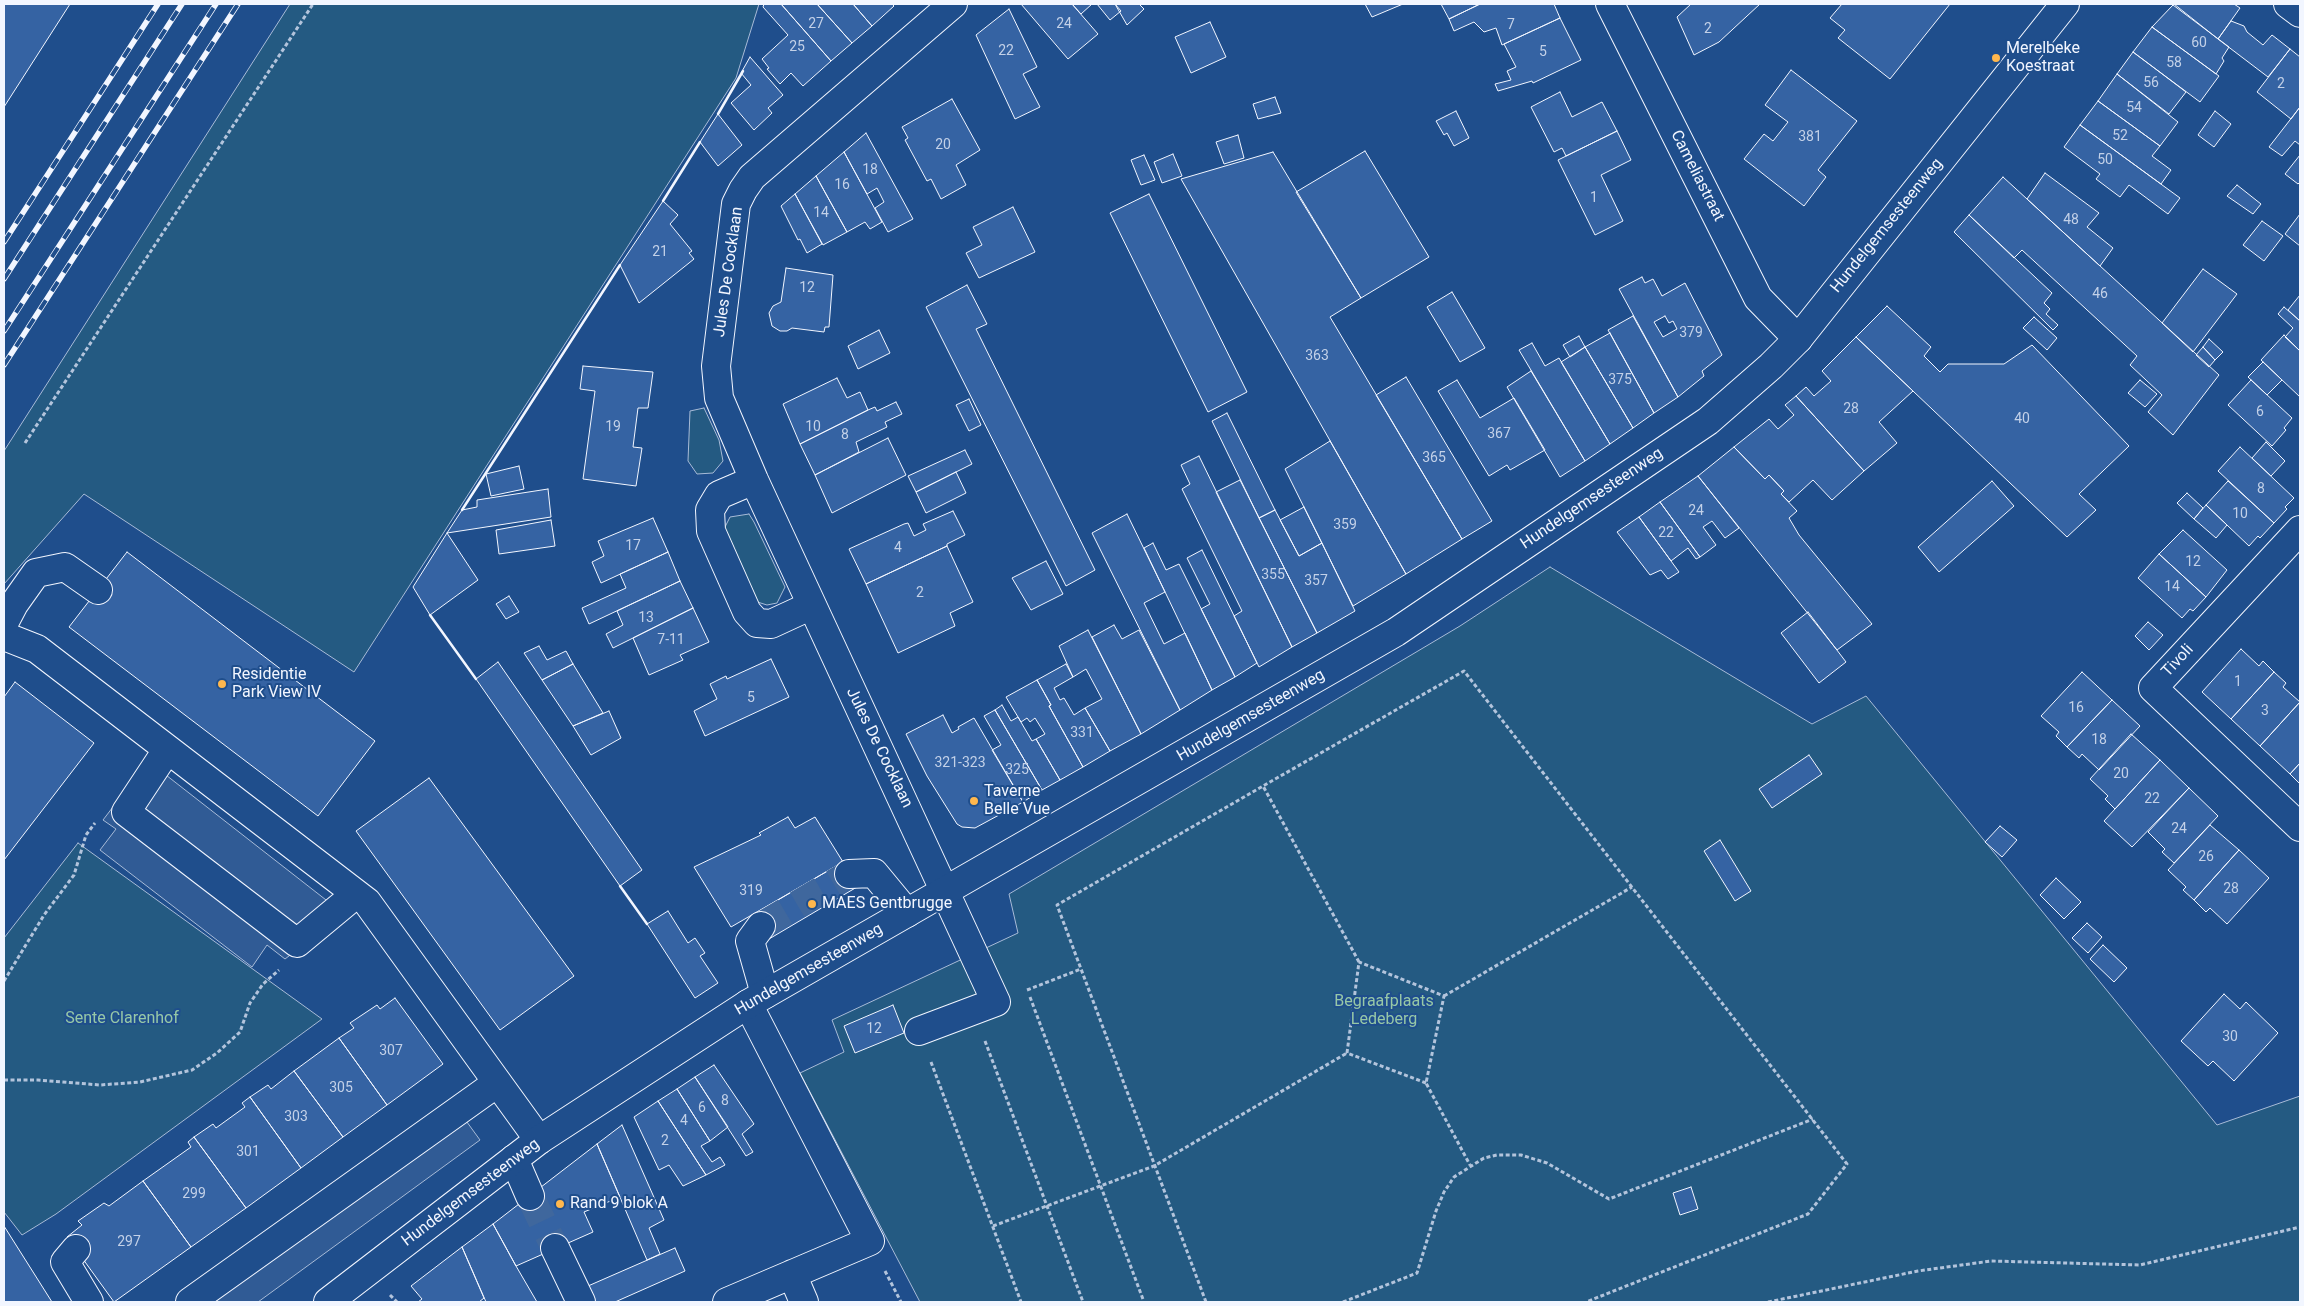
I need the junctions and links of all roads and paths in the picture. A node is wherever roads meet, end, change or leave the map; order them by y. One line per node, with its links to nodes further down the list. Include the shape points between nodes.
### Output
1 (313, 4): 8 (path)
2 (953, 4): 9 (street, Jules De Cocklaan, via 752,177 736,204 716,381 719,398)
3 (1610, 4): 7 (street, Cameliastraat, via 1758,298)
4 (2065, 4): 7 (street, Hundelgemsesteenweg)
5 (2288, 4): 6 (street)
6 (2300, 13)
7 (1798, 339): 21 (street, Hundelgemsesteenweg, via 1708,421 1396,632)
8 (25, 443)
9 (754, 480): 12 (street, Jules De Cocklaan); 12 (street, via 719,495 710,510 710,531 747,612 757,623 771,624)
10 (2300, 530): 18 (street, Tivoli, via 2153,688)
11 (98, 590): 13 (street, via 65,567 36,573)
12 (810, 606): 21 (street, Jules De Cocklaan)
13 (4, 623)
14 (4, 636): 15 (street, via 37,649)
15 (167, 750): 22 (street); 22 (street, via 126,812 297,943)
16 (1263, 786): 20 (path, via 1464,671); 25 (path); 27 (path, via 1057,905)
17 (98, 820): 28 (path, via 86,835 74,875 44,915)
18 (2300, 827)
19 (850, 874): 23 (street, via 874,873)
20 (1632, 887): 30 (path); 38 (path)
21 (946, 891): 23 (street, Hundelgemsesteenweg); 32 (street, Jules De Cocklaan)
22 (356, 894): 36 (street, via 367,902)
23 (907, 914): 31 (street, Hundelgemsesteenweg)
24 (761, 926): 31 (street, via 750,941)
25 (1360, 962): 30 (path); 34 (path)
26 (284, 966): 35 (path, via 263,984 250,1003 240,1032 218,1053 192,1070 140,1082 100,1085)
27 (1081, 969): 29 (path); 42 (path)
28 (4, 981)
29 (1027, 990): 32 (path); 43 (path)
30 (1444, 996): 37 (path)
31 (756, 999): 39 (street, Hundelgemsesteenweg); 50 (street, via 870,1241)
32 (985, 1006): 33 (street); 45 (path)
33 (919, 1031): 46 (path)
34 (1347, 1053): 37 (path); 42 (path)
35 (4, 1080)
36 (497, 1082): 39 (street); 52 (street)
37 (1426, 1083): 41 (path)
38 (1813, 1119): 41 (path, via 1609,1199 1547,1162 1521,1155 1497,1155); 62 (path, via 1847,1164 1808,1214)
39 (539, 1140): 40 (street, Hundelgemsesteenweg)
40 (514, 1159): 44 (street); 53 (street, Hundelgemsesteenweg)
41 (1470, 1165): 61 (path, via 1454,1177 1444,1192 1418,1273)
42 (1154, 1166): 43 (path); 60 (path)
43 (1101, 1186): 45 (path); 59 (path)
44 (530, 1196)
45 (1047, 1206): 46 (path); 58 (path)
46 (993, 1226): 57 (path)
47 (2300, 1227): 63 (path, via 2140,1265 1991,1261 1918,1271)
48 (556, 1248): 54 (street)
49 (76, 1249): 51 (street, via 65,1262)
50 (792, 1274): 55 (street); 56 (street)
51 (88, 1302)
52 (190, 1302)
53 (328, 1302)
54 (581, 1302)
55 (727, 1302)
56 (804, 1302)
57 (1021, 1302)
58 (1083, 1302)
59 (1144, 1302)
60 (1206, 1302)
61 (1343, 1302)
62 (1586, 1302)
63 (1768, 1302)

